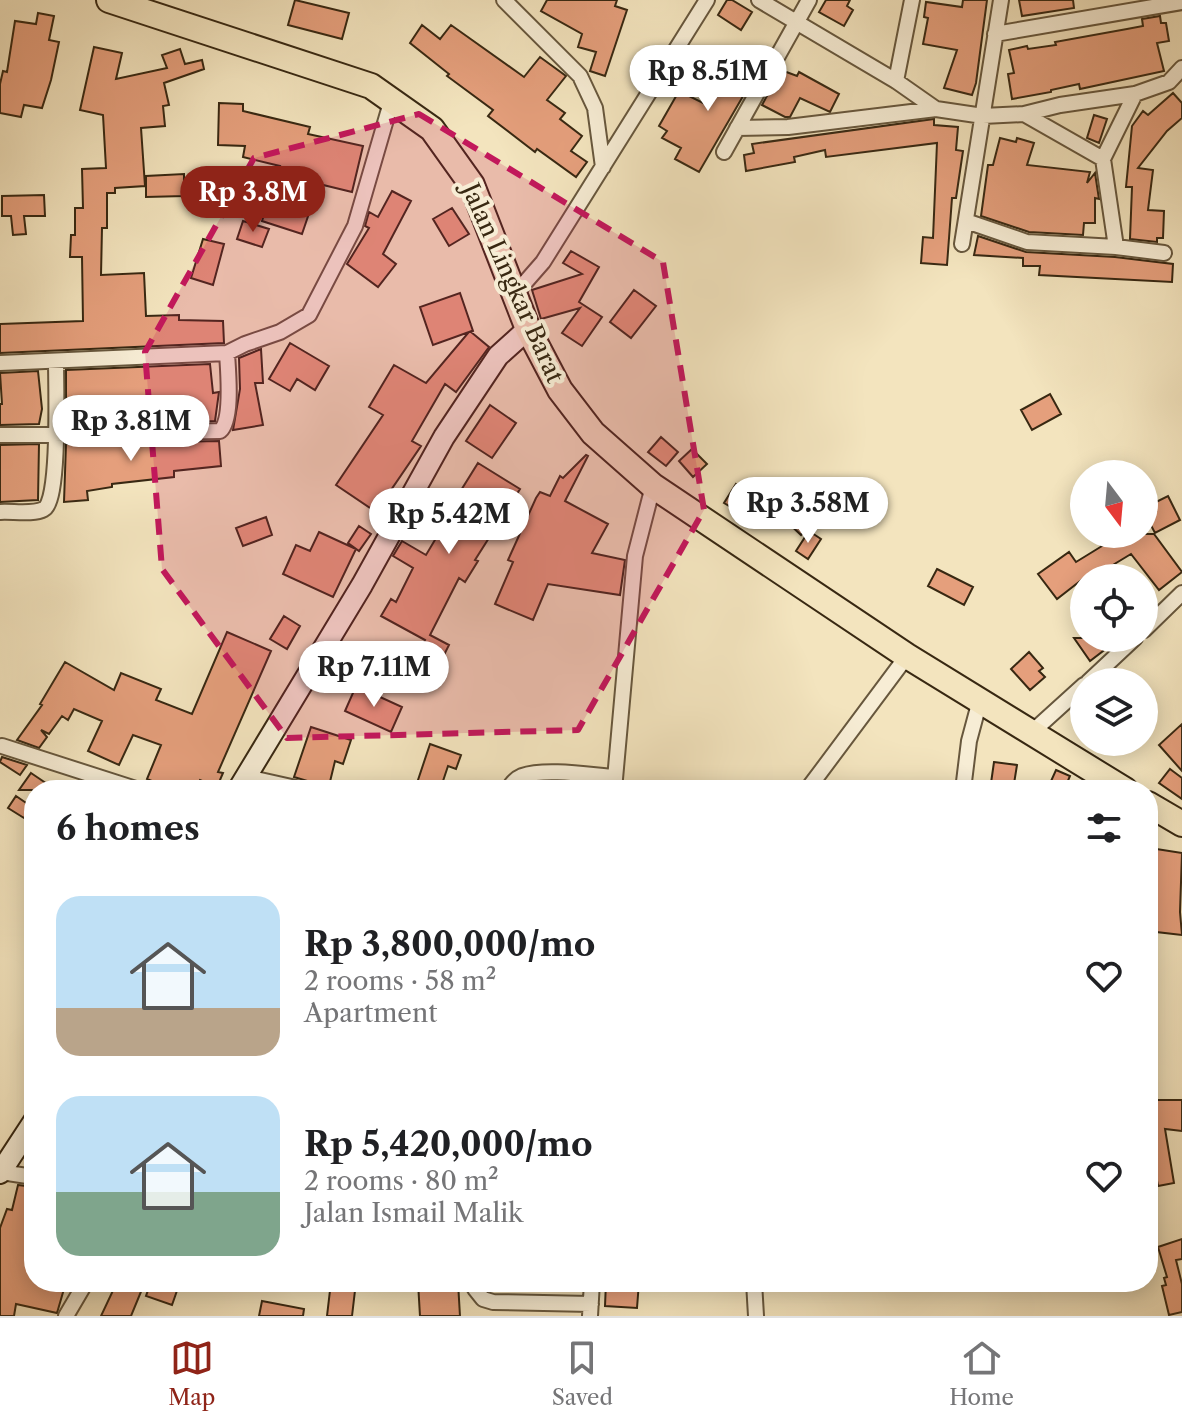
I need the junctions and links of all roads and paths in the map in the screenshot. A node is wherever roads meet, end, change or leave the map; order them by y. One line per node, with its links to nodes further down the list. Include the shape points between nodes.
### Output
1 (504, 0): 21 (street, via 580,76 595,108)
2 (707, 0): 21 (street)
3 (759, 0): 9 (street)
4 (809, 0): 9 (street)
5 (912, 0): 12 (street)
6 (1001, 0): 10 (street)
7 (124, 2): 14 (highway, Jalan Lingkar Barat, via 371,86)
8 (1182, 2): 10 (street)
9 (797, 24): 12 (street); 18 (street)
10 (995, 34): 17 (street)
11 (1182, 68): 13 (street, via 1169,82)
12 (896, 81): 15 (street)
13 (1135, 94): 16 (street); 20 (street)
14 (392, 99): 26 (highway, Jalan Lingkar Barat, via 432,129 472,185); 28 (street, via 355,226 309,315)
15 (936, 109): 17 (street); 18 (street)
16 (1024, 114): 17 (street); 20 (street)
17 (983, 116): 22 (street)
18 (737, 128): 19 (street)
19 (724, 152)
20 (1103, 159): 24 (street)
21 (603, 167): 26 (street, via 543,262)
22 (966, 221): 23 (street); 24 (street, via 1027,242)
23 (962, 244)
24 (1116, 247): 25 (street)
25 (1164, 253)
26 (515, 294): 27 (highway, Jalan Lingkar Barat)
27 (528, 329): 33 (highway, Jalan Lingkar Barat, via 560,390 593,433); 45 (main road, via 498,356 444,437)
28 (227, 353): 29 (street); 31 (street, via 227,422 220,431)
29 (56, 362): 30 (street); 31 (street)
30 (0, 363)
31 (56, 432): 32 (street); 34 (street, via 53,492 47,507)
32 (0, 435)
33 (653, 486): 38 (highway, Jalan Lingkar Barat); 48 (street, via 635,556)
34 (0, 512)
35 (1182, 593): 36 (street)
36 (1158, 616)
37 (1120, 652): 39 (street)
38 (907, 656): 41 (highway, Jalan Lingkar Barat); 49 (street)
39 (1103, 668)
40 (1070, 698): 42 (street)
41 (980, 700): 42 (highway, Jalan Lingkar Barat); 50 (street)
42 (1031, 733): 51 (highway, Jalan Lingkar Barat)
43 (2, 746): 44 (street)
44 (108, 780)
45 (244, 780)
46 (516, 780): 47 (street, via 541,774)
47 (590, 780)
48 (614, 780)
49 (814, 780)
50 (964, 780)
51 (1109, 780)
52 (1158, 810): 53 (highway)
53 (1182, 824)
54 (24, 1136): 55 (main road)
55 (0, 1173): 56 (street)
56 (24, 1176)
57 (80, 1292): 61 (street)
58 (477, 1292): 60 (street, via 493,1302)
59 (755, 1292): 62 (street)
60 (591, 1310)
61 (66, 1316)
62 (756, 1316)

